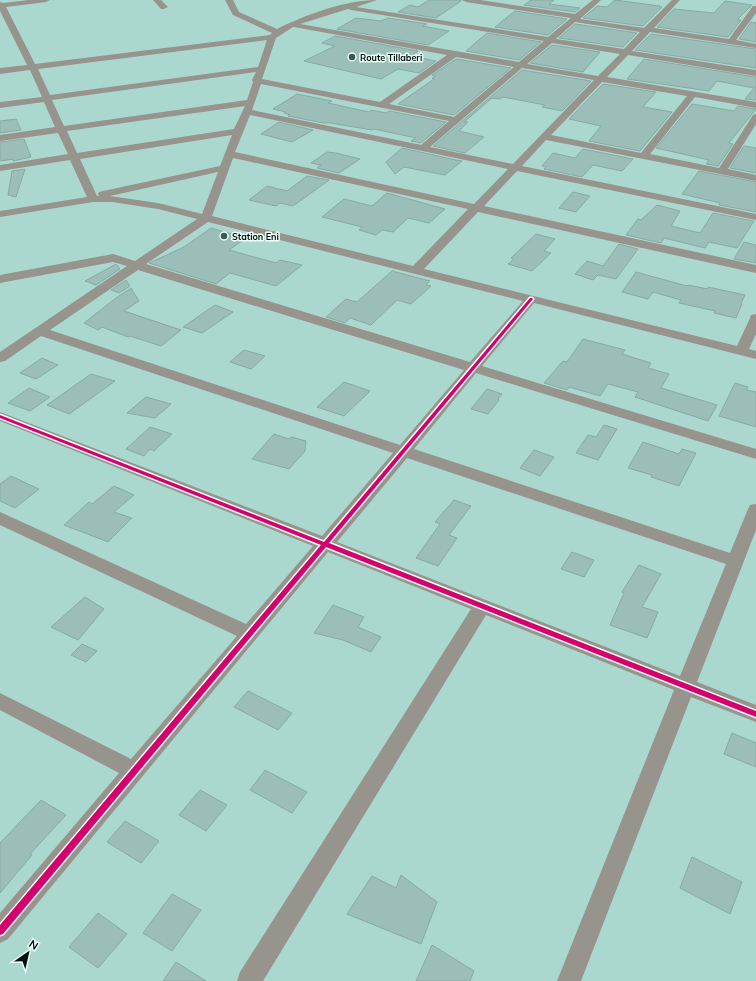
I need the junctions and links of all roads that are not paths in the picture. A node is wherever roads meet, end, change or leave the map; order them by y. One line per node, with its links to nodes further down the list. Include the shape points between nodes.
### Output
1 (46, 0): 8 (street)
2 (158, 0): 9 (street)
3 (229, 0): 17 (street, via 236,13)
4 (373, 0): 10 (street)
5 (466, 0): 12 (street)
6 (597, 0): 12 (street)
7 (676, 0): 16 (street)
8 (0, 5): 14 (street)
9 (164, 7)
10 (344, 7): 13 (street); 18 (street)
11 (756, 8): 19 (street)
12 (575, 19): 16 (street); 18 (street)
13 (293, 24): 17 (street); 22 (street)
14 (11, 25): 15 (street); 24 (street)
15 (0, 27)
16 (647, 30): 19 (street); 21 (street)
17 (274, 35): 24 (street); 25 (street)
18 (550, 40): 21 (street); 23 (street)
19 (730, 42): 20 (street)
20 (756, 46)
21 (626, 52): 27 (street); 28 (street)
22 (454, 54): 23 (street); 33 (street)
23 (520, 65): 28 (street); 37 (street)
24 (32, 66): 26 (street); 31 (street)
25 (260, 69): 29 (street); 31 (street)
26 (0, 71)
27 (756, 73)
28 (601, 78): 30 (street); 40 (street)
29 (256, 80): 33 (street); 35 (street)
30 (693, 94): 34 (street); 45 (street)
31 (47, 99): 32 (street); 38 (street)
32 (0, 105)
33 (381, 105): 37 (street)
34 (756, 105)
35 (248, 107): 38 (street); 39 (street); 42 (street)
36 (756, 117): 49 (street)
37 (457, 120): 42 (street)
38 (61, 129): 41 (street); 44 (street)
39 (238, 131): 43 (street); 44 (street)
40 (545, 137): 45 (street); 46 (street)
41 (0, 138)
42 (424, 148): 46 (street)
43 (230, 154): 48 (street); 52 (street)
44 (73, 156): 47 (street); 51 (street)
45 (643, 156): 49 (street)
46 (516, 167): 52 (street); 54 (street)
47 (0, 168)
48 (224, 168): 51 (street); 55 (street)
49 (721, 172): 50 (street)
50 (756, 178)
51 (92, 197): 53 (street); 55 (street, via 158,206)
52 (477, 208): 57 (street); 58 (street)
53 (0, 214)
54 (756, 217)
55 (206, 218): 56 (street); 58 (street)
56 (136, 266): 59 (street, via 112,258); 62 (street); 66 (street)
57 (756, 269)
58 (416, 270): 60 (street)
59 (0, 279)
60 (531, 299): 63 (street); 66 (street)
61 (756, 318): 63 (street)
62 (40, 331): 65 (street); 68 (street)
63 (742, 351): 64 (street)
64 (756, 355)
65 (0, 358)
66 (473, 368): 68 (street); 69 (street)
67 (0, 416): 72 (street)
68 (404, 450): 72 (street); 73 (street)
69 (756, 454)
70 (756, 509): 73 (street)
71 (0, 518): 75 (street)
72 (325, 544): 74 (street); 75 (street)
73 (736, 561): 76 (street)
74 (482, 606): 76 (street); 81 (street)
75 (250, 634): 79 (street)
76 (686, 686): 78 (street); 82 (street)
77 (0, 701): 79 (street)
78 (756, 714)
79 (134, 771): 80 (street)
80 (0, 931)
81 (249, 981)
82 (569, 981)

